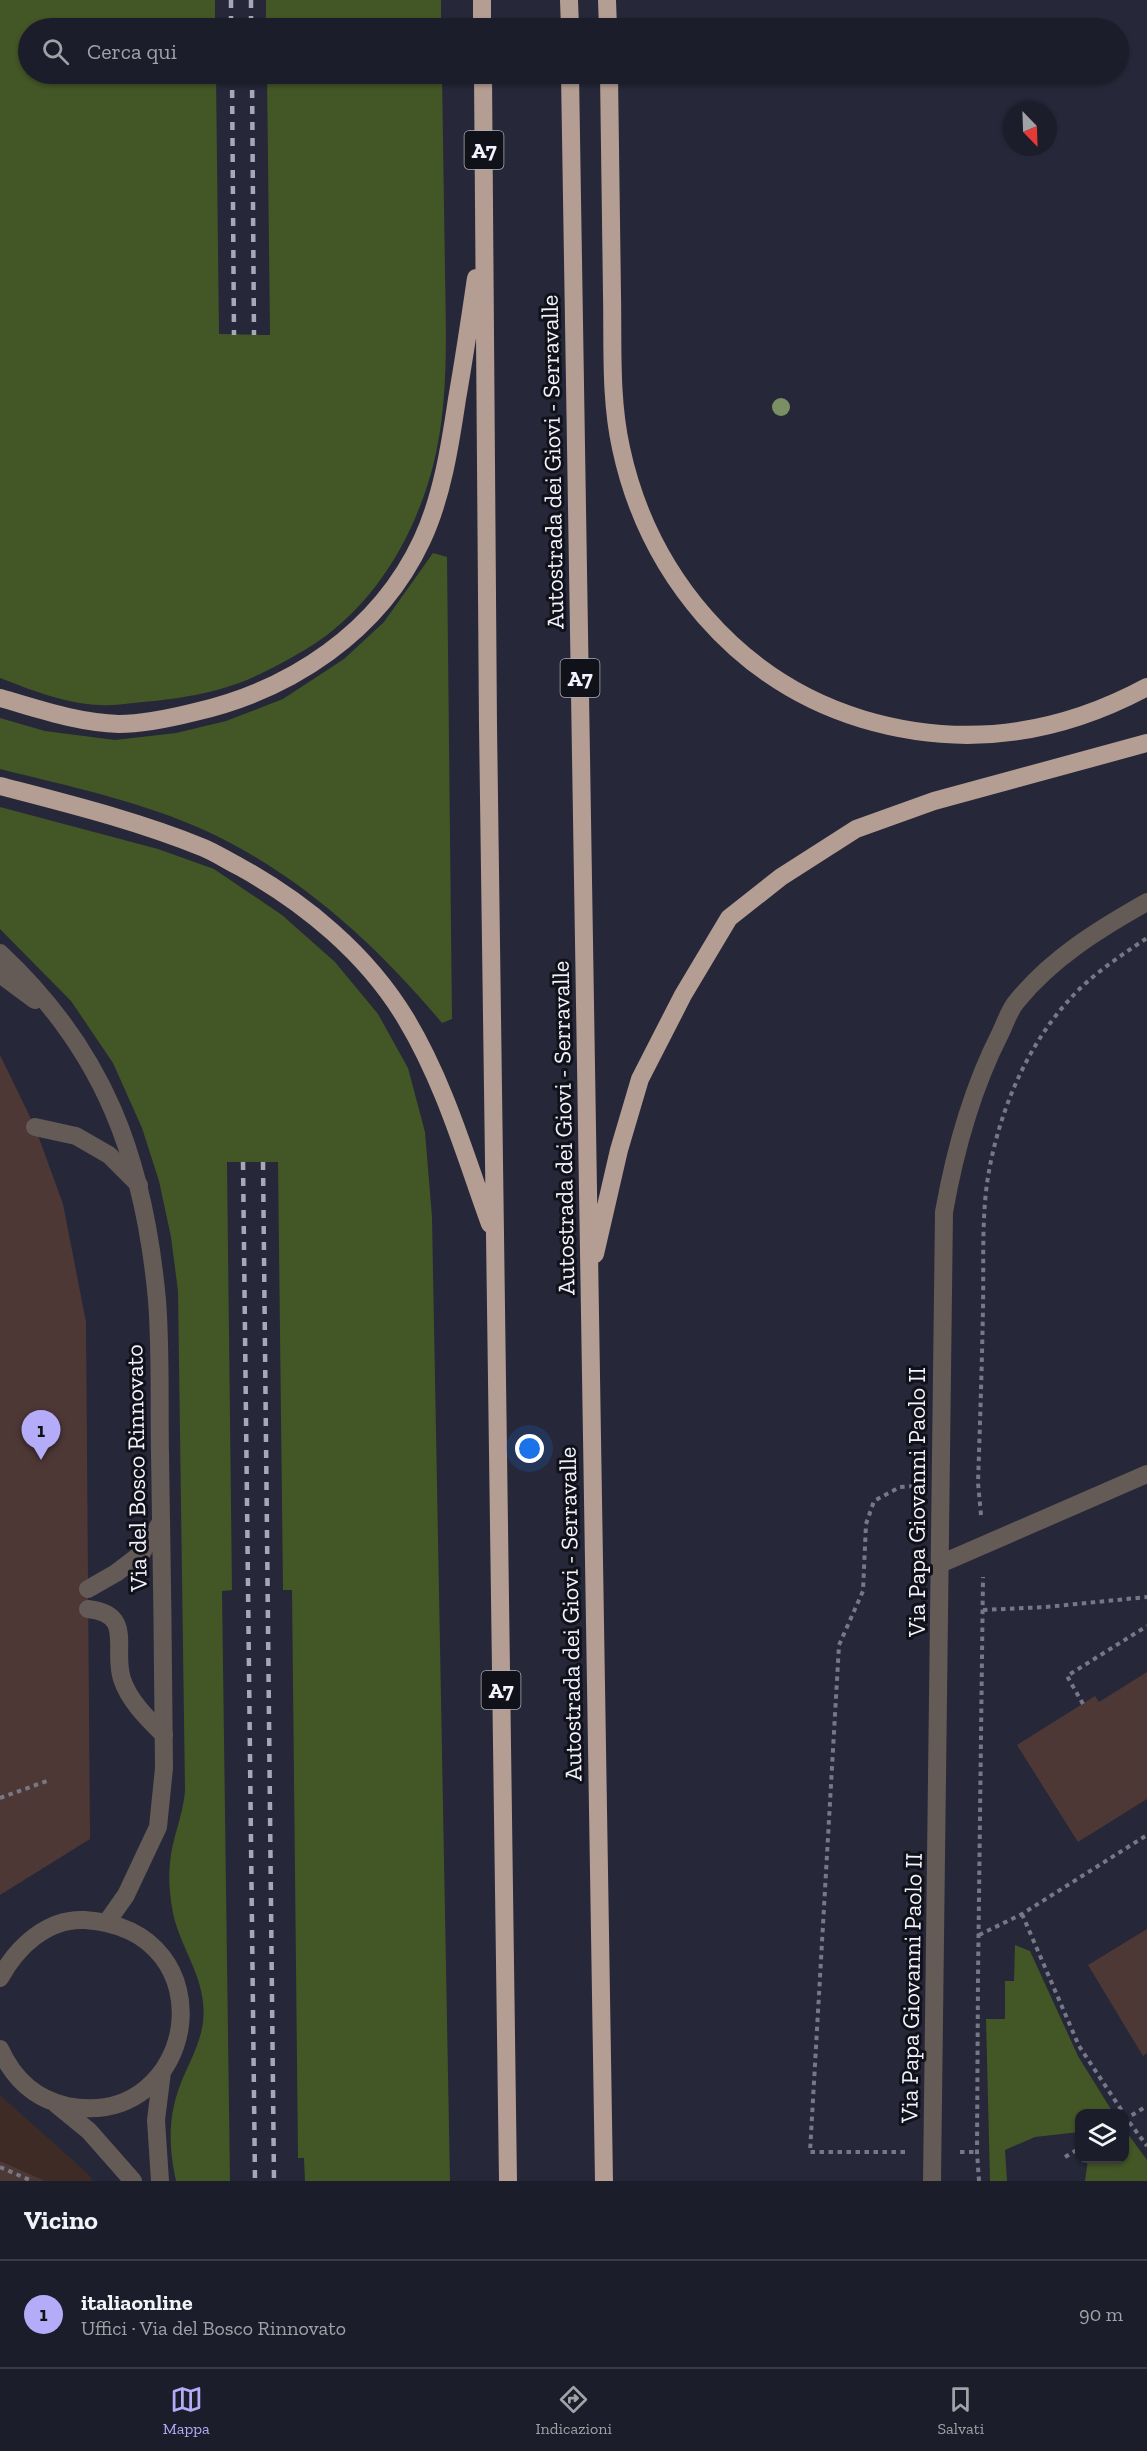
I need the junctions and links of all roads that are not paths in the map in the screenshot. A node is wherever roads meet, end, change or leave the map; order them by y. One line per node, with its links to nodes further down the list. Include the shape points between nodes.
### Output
1 (482, 0): 4 (highway)
2 (570, 0): 5 (highway)
3 (607, 0): 6 (highway)
4 (482, 18)
5 (570, 18)
6 (608, 18)
7 (483, 84): 10 (highway, A7)
8 (570, 84): 22 (highway, Autostrada dei Giovi - Serravalle / A7)
9 (609, 84): 11 (highway, via 613,376 619,438 648,532 703,616 748,659 800,694 834,710 898,728 964,735 1045,728 1084,716)
10 (485, 226): 12 (highway, via 451,440 439,490 422,540 391,591 355,631 318,661 281,683 222,706 164,720 119,724 64,717); 21 (highway, A7)
11 (1147, 687)
12 (0, 698)
13 (1147, 743): 22 (highway, via 934,801 856,829 781,877 729,918 683,994 640,1080 619,1150)
14 (0, 786): 21 (highway, via 143,826 206,849 297,902 339,938 405,1017 429,1062)
15 (1147, 902): 25 (street, Via Papa Giovanni Paolo II, via 1098,930 1053,964 1015,1003 967,1111 944,1212)
16 (0, 953): 18 (street, Via del Bosco Rinnovato, via 32,983)
17 (0, 974): 18 (street, Via del Bosco Rinnovato)
18 (60, 1020): 20 (street, Via del Bosco Rinnovato, via 88,1059 106,1095)
19 (35, 1126): 20 (street, via 76,1136 109,1155)
20 (139, 1185): 24 (street, Via del Bosco Rinnovato, via 157,1301)
21 (495, 1238): 38 (highway, A7)
22 (589, 1282): 39 (highway, Autostrada dei Giovi - Serravalle / A7)
23 (1147, 1474): 25 (street)
24 (161, 1522): 26 (street, via 141,1554); 28 (street, Via del Bosco Rinnovato)
25 (940, 1564): 40 (street, Via Papa Giovanni Paolo II)
26 (88, 1589)
27 (88, 1609): 28 (street, via 102,1610 114,1618 120,1635 121,1678 138,1708)
28 (164, 1735): 29 (street, Via del Bosco Rinnovato, via 158,1827 126,1895)
29 (107, 1922): 30 (street, via 80,1920 53,1926 29,1940); 34 (street, via 137,1933 161,1954 177,1982 182,2013 178,2044)
30 (5, 1962): 31 (street)
31 (0, 1978)
32 (0, 2049): 33 (street)
33 (4, 2065): 35 (street, via 29,2089)
34 (162, 2072): 35 (street, via 141,2092 114,2105 84,2109); 37 (street, via 156,2120)
35 (55, 2103): 36 (street, via 89,2131)
36 (132, 2181)
37 (160, 2181)
38 (508, 2181)
39 (604, 2181)
40 (932, 2181)

